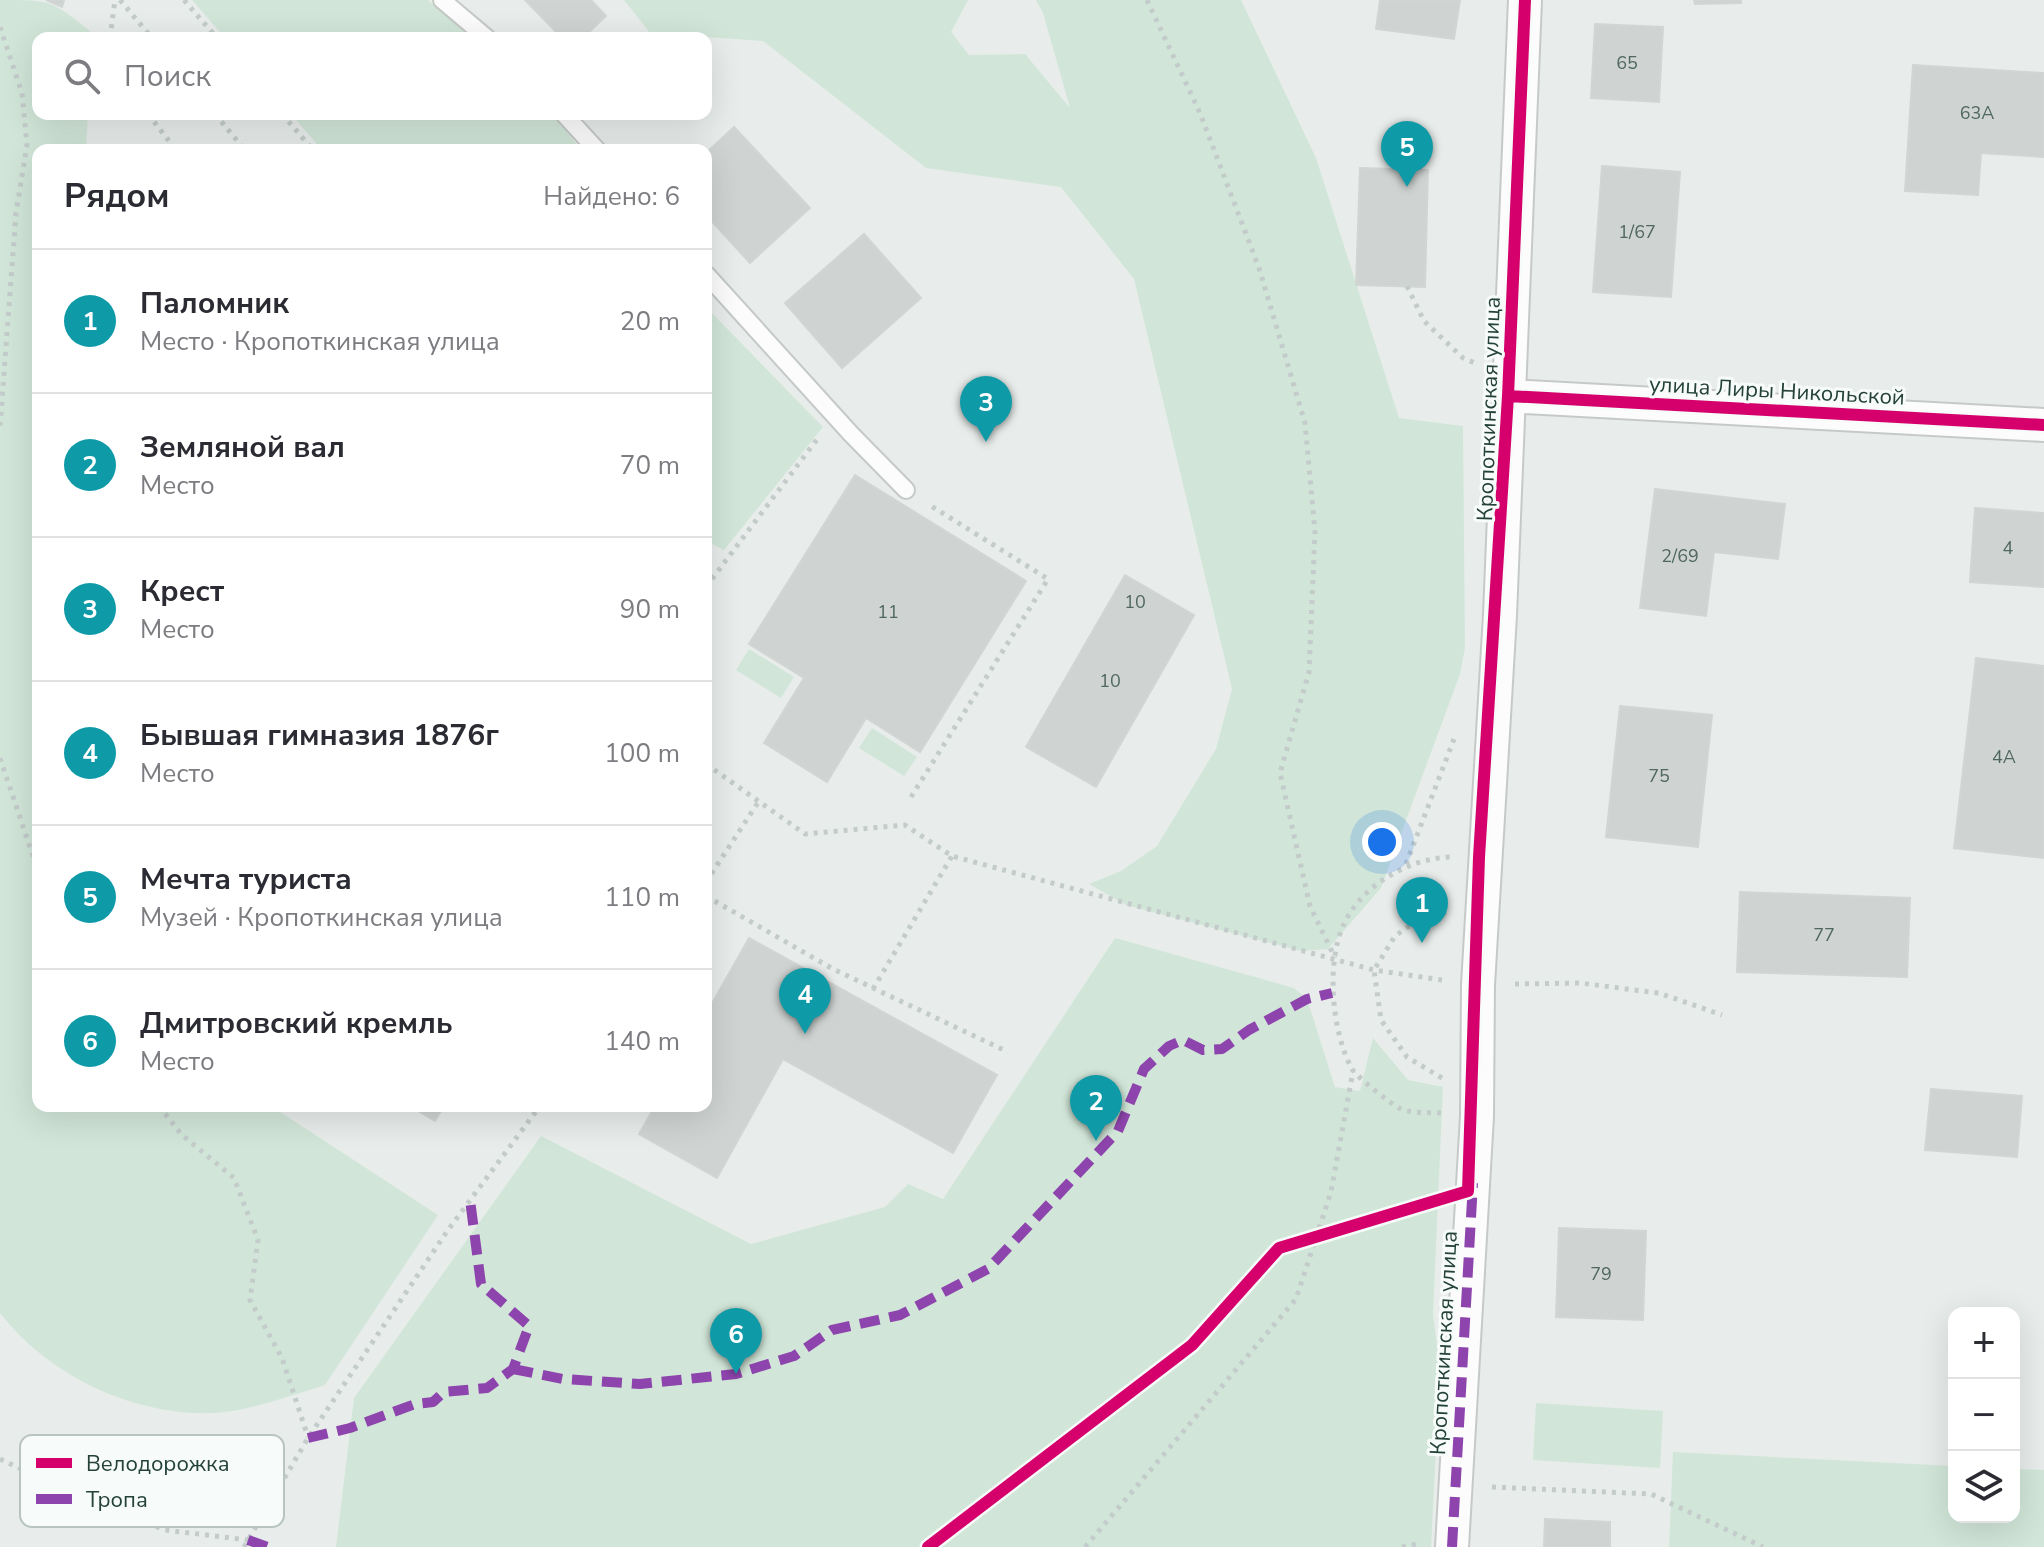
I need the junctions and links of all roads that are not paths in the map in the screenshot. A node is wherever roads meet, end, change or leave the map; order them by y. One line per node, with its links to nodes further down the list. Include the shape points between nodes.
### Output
1 (442, 0): 3 (lane)
2 (1525, 0): 7 (street, Кропоткинская улица)
3 (480, 32)
4 (570, 120): 5 (lane)
5 (592, 144)
6 (712, 281): 9 (lane)
7 (1509, 387): 8 (street, улица Лиры Никольской); 10 (street, Кропоткинская улица)
8 (2044, 425)
9 (906, 490)
10 (1452, 1547)

